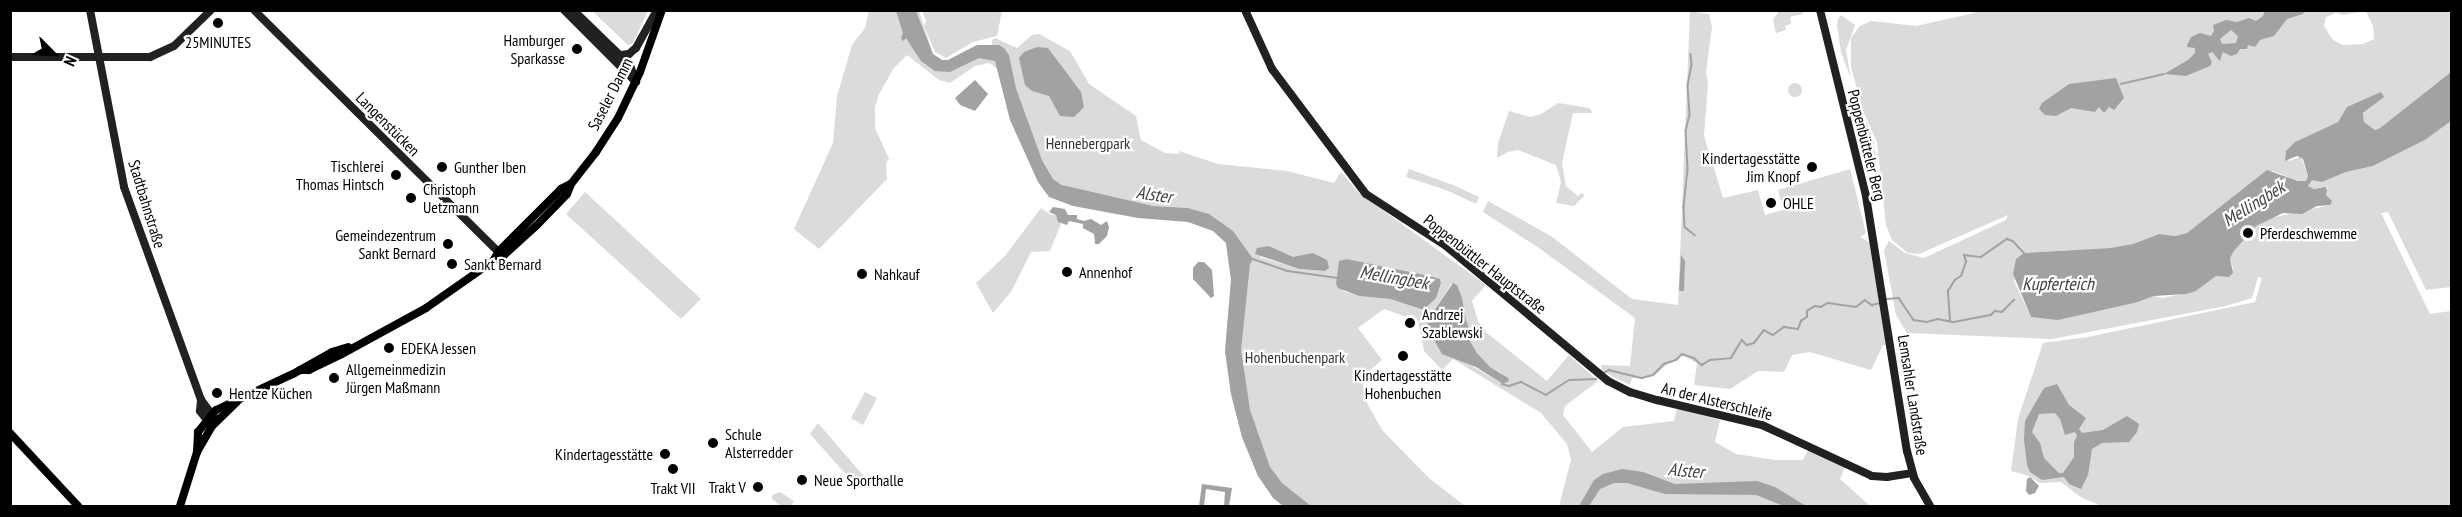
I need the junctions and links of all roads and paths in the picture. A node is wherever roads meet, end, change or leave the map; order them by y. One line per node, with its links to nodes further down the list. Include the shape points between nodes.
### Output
1 (90, 10): 12 (street, Stadtbahnstraße)
2 (211, 10): 12 (street, via 179,42 160,54 143,59)
3 (254, 10): 15 (street, Langenstücken)
4 (564, 10): 13 (street)
5 (573, 10): 10 (street)
6 (657, 10): 10 (street, via 636,48)
7 (662, 10): 13 (main road, Saseler Damm)
8 (1245, 10): 17 (street, Poppenbüttler Hauptstraße, via 1272,69 1366,194 1446,246)
9 (1820, 10): 16 (street, Poppenbütteler Berg, via 1866,196)
10 (621, 55): 13 (street, via 632,67)
11 (10, 57): 12 (street)
12 (99, 59): 18 (street, Stadtbahnstraße, via 124,187 201,400 200,411)
13 (636, 82): 14 (main road, Saseler Damm, via 601,144)
14 (571, 184): 15 (main road, Saseler Damm, via 561,189 507,243); 15 (main road, Saseler Damm, via 554,209)
15 (501, 254): 18 (main road, Saseler Damm, via 426,308 315,367 300,370 222,406)
16 (1888, 319): 20 (street, Lemsahler Landstraße)
17 (1587, 363): 20 (street, An der Alsterschleife, via 1608,381 1630,392 1762,425 1872,476)
18 (211, 420): 22 (main road, Stadtbahnstraße, via 197,435 197,452)
19 (10, 434): 21 (main road)
20 (1912, 473): 23 (street, Lemsahler Landstraße)
21 (78, 507)
22 (180, 507)
23 (1930, 507)

